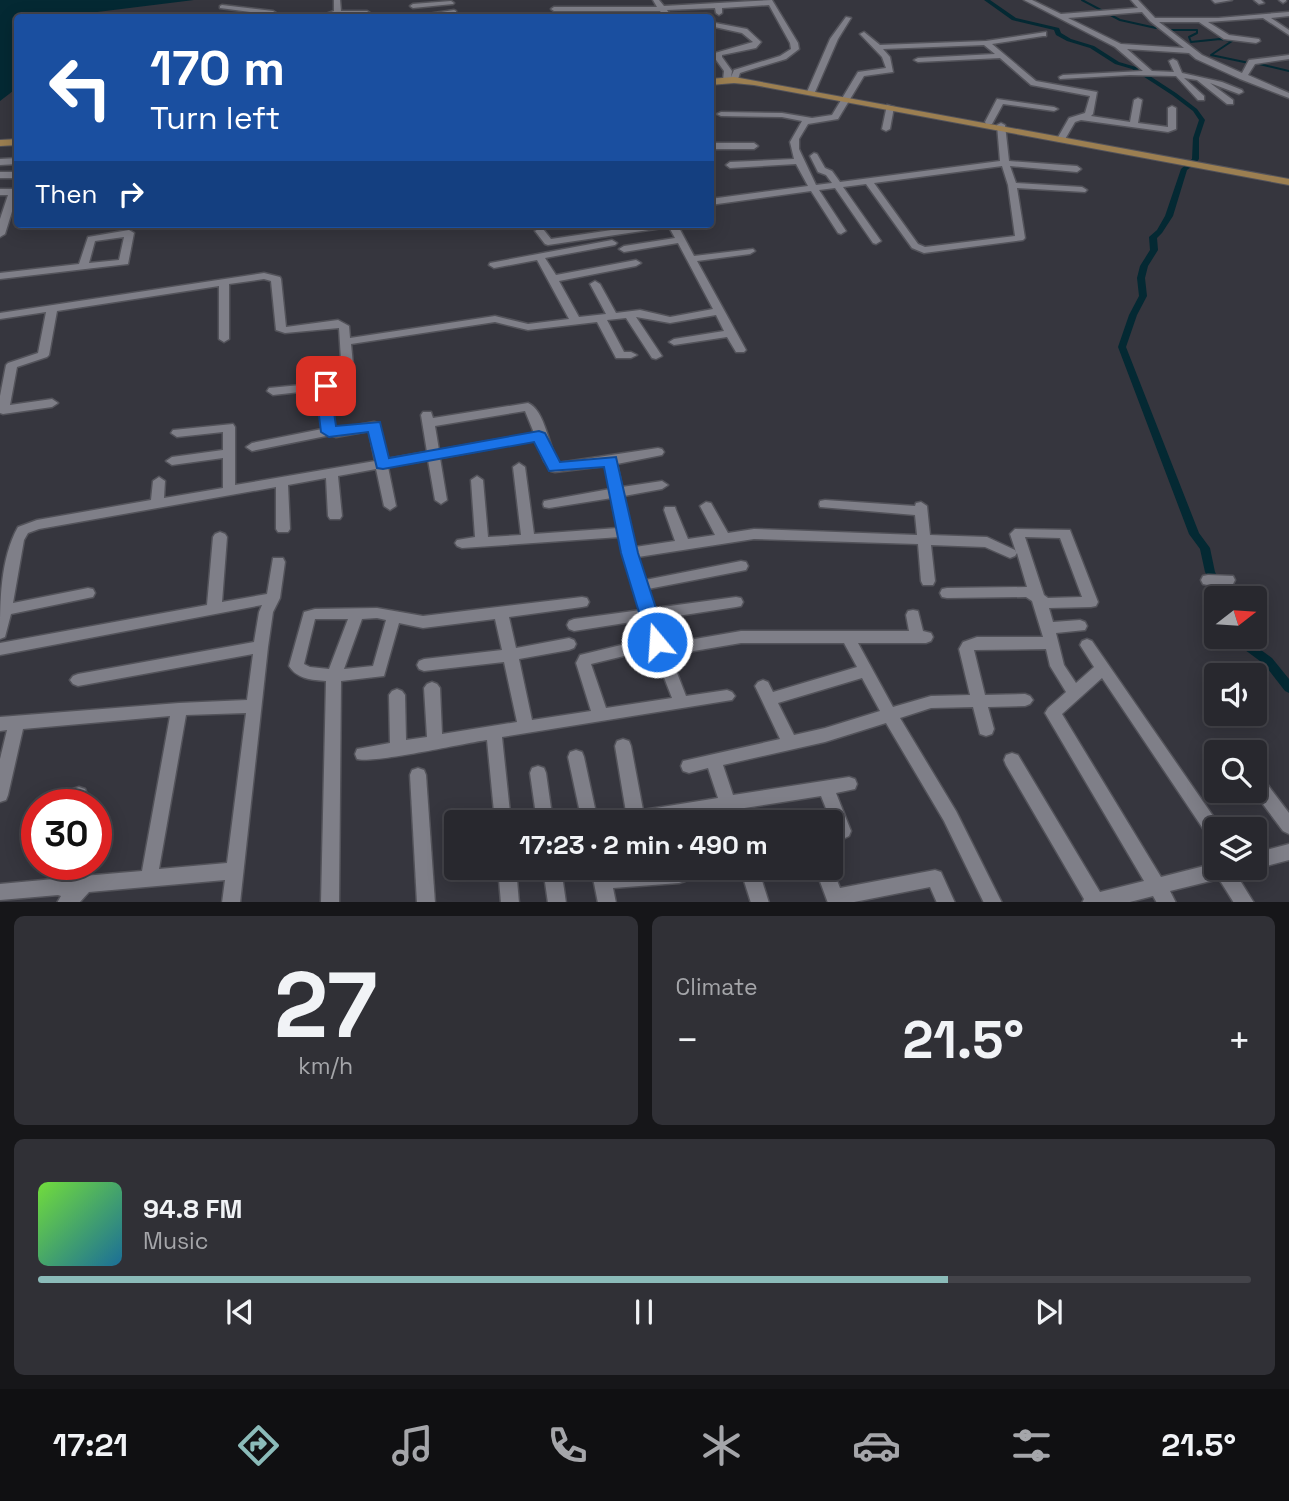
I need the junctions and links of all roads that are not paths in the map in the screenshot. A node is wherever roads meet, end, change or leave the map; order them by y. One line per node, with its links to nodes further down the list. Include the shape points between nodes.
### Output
1 (227, 0): 17 (street, via 218,10)
2 (337, 0): 16 (street)
3 (551, 0): 14 (street)
4 (656, 0): 13 (street)
5 (1027, 0): 23 (street)
6 (1134, 0): 15 (street)
7 (769, 1): 11 (street); 47 (street, via 795,49 786,57)
8 (1215, 1): 9 (street)
9 (1234, 1)
10 (450, 2): 12 (street)
11 (713, 4): 13 (street); 29 (street)
12 (413, 6)
13 (662, 8): 14 (street); 21 (street)
14 (554, 9): 20 (street)
15 (1143, 10): 23 (street); 26 (street)
16 (337, 12): 18 (street); 19 (street)
17 (273, 13)
18 (368, 13)
19 (331, 14)
20 (556, 14)
21 (666, 14)
22 (1289, 14): 24 (street)
23 (1060, 16): 35 (street)
24 (1264, 16): 27 (street); 30 (street)
25 (848, 18): 52 (street, via 834,38)
26 (1152, 20): 27 (street); 37 (street)
27 (1200, 20): 33 (street, via 1227,37)
28 (714, 24): 29 (street)
29 (721, 24): 40 (street, via 744,31 757,42)
30 (1289, 33)
31 (863, 34): 36 (street)
32 (1043, 34): 34 (street)
33 (1256, 41)
34 (986, 43): 36 (street); 39 (street)
35 (1118, 45): 37 (street); 45 (street)
36 (878, 47): 56 (street, via 890,70 861,74)
37 (1188, 51): 50 (street)
38 (1281, 51): 41 (street)
39 (1000, 56): 42 (street); 54 (street, via 1034,83)
40 (714, 57): 47 (street)
41 (1289, 57): 50 (street, via 1251,63)
42 (918, 60)
43 (1173, 61): 49 (street)
44 (1202, 68): 51 (street)
45 (1144, 73): 46 (street); 49 (street)
46 (1098, 75): 48 (street); 54 (street)
47 (725, 76): 52 (main road)
48 (1063, 76)
49 (1178, 76): 51 (street); 57 (street)
50 (1243, 77): 55 (street)
51 (1203, 80): 53 (street, via 1219,81); 59 (street)
52 (812, 91): 56 (main road)
53 (1239, 92)
54 (1094, 94): 64 (street, via 1089,114)
55 (1289, 95)
56 (847, 97): 60 (main road); 65 (street, via 832,119); 66 (main road)
57 (1201, 98)
58 (1138, 100): 67 (street)
59 (1230, 102)
60 (890, 107): 68 (main road); 69 (street)
61 (1172, 108): 67 (street, via 1171,130)
62 (1054, 109): 66 (street, via 1000,101)
63 (721, 114): 65 (street)
64 (1080, 117): 67 (street); 70 (street, via 1072,120)
65 (809, 120): 74 (street, via 794,141)
66 (989, 122): 68 (main road)
67 (1134, 125)
68 (1001, 126): 70 (main road); 75 (street)
69 (886, 129)
70 (1062, 137): 78 (main road)
71 (714, 146): 72 (street)
72 (754, 146)
73 (814, 156): 81 (street)
74 (800, 161): 76 (street); 83 (street)
75 (1004, 163): 77 (street); 79 (street); 80 (street)
76 (730, 165)
77 (1077, 169)
78 (1289, 180)
79 (868, 181): 80 (street, via 915,246 923,250 1020,238); 81 (street)
80 (1012, 185): 84 (street)
81 (837, 186): 83 (street); 94 (street)
82 (735, 187): 86 (street)
83 (813, 189): 86 (street); 92 (street)
84 (1082, 190)
85 (14, 195): 90 (street)
86 (740, 198): 87 (street)
87 (714, 201)
88 (644, 228): 91 (street, via 548,242)
89 (674, 228): 93 (street)
90 (1, 231)
91 (540, 231)
92 (841, 231)
93 (681, 240): 96 (street); 99 (street)
94 (876, 241)
95 (612, 243): 98 (street)
96 (624, 249)
97 (750, 251): 99 (street)
98 (539, 256): 101 (street); 104 (street)
99 (691, 259): 108 (street)
100 (636, 263): 104 (street)
101 (494, 265)
102 (83, 267): 102 (street, via 124,262 129,233 91,239); 103 (street)
103 (0, 276)
104 (553, 279): 112 (street)
105 (224, 282): 107 (street); 114 (street); 115 (street, via 273,277 279,328 338,323 344,326)
106 (595, 284): 111 (street)
107 (52, 308): 110 (street); 122 (street, via 45,353 12,365 3,410)
108 (720, 311): 109 (street, via 670,320); 113 (street)
109 (629, 314): 111 (street); 119 (street)
110 (0, 316)
111 (607, 318): 112 (street); 118 (street, via 620,356)
112 (574, 319): 115 (street, via 528,327 495,319)
113 (731, 333): 116 (street); 117 (street)
114 (224, 339)
115 (345, 342): 120 (street, via 348,375 343,382)
116 (674, 342)
117 (740, 350)
118 (631, 355)
119 (656, 356)
120 (330, 385): 121 (street); 123 (street, via 323,391)
121 (273, 391)
122 (52, 403)
123 (329, 432): 126 (street); 132 (street, via 374,426)
124 (177, 433): 127 (street, via 227,426)
125 (539, 436): 129 (street); 129 (street, via 526,400 428,419); 131 (street, via 555,468)
126 (252, 447)
127 (229, 453): 130 (street); 139 (street)
128 (658, 453): 131 (street)
129 (435, 455): 132 (street); 141 (street)
130 (172, 461)
131 (610, 461): 140 (street)
132 (383, 464): 134 (street); 145 (street)
133 (519, 467): 153 (street)
134 (332, 473): 137 (street); 148 (street)
135 (477, 480): 155 (street)
136 (159, 481): 142 (street)
137 (282, 481): 139 (street); 149 (street)
138 (662, 485): 140 (street)
139 (229, 489): 142 (street)
140 (618, 494): 143 (street); 150 (street)
141 (442, 500)
142 (157, 503): 165 (street, via 23,530)
143 (549, 504)
144 (825, 504): 154 (street, via 921,508)
145 (390, 506)
146 (706, 506): 152 (street)
147 (670, 510): 157 (street)
148 (335, 516)
149 (283, 529)
150 (626, 532): 153 (street); 158 (street)
151 (220, 537): 173 (street)
152 (723, 537): 154 (street, via 754,534); 157 (street)
153 (528, 539): 155 (street)
154 (923, 541): 159 (street, via 987,542); 164 (street)
155 (482, 542): 156 (street)
156 (462, 543)
157 (683, 544): 158 (street)
158 (630, 553): 166 (street)
159 (1010, 553)
160 (278, 562): 169 (street)
161 (741, 566): 166 (street)
162 (1208, 580): 163 (street)
163 (1228, 580)
164 (928, 581)
165 (4, 586): 174 (street)
166 (639, 586): 177 (street)
167 (88, 593): 174 (street)
168 (947, 593): 170 (street, via 1029,592)
169 (273, 598): 173 (street); 187 (street)
170 (1039, 599): 170 (street, via 1061,604 1091,602 1065,533 1017,534); 183 (street)
171 (582, 602): 176 (street)
172 (736, 602): 177 (street)
173 (214, 609): 189 (street)
174 (2, 611): 182 (street)
175 (357, 613): 179 (street); 194 (street); 194 (street, via 309,616 296,666 304,673)
176 (501, 613): 179 (street, via 423,622); 190 (street)
177 (648, 615): 180 (street); 188 (street)
178 (914, 615): 184 (street, via 922,637)
179 (394, 616): 194 (street, via 379,672)
180 (575, 625)
181 (1080, 626): 183 (street)
182 (0, 633)
183 (1049, 636): 197 (street, via 1057,666); 200 (street, via 968,646)
184 (849, 639): 188 (street, via 741,637); 193 (street)
185 (569, 644): 190 (street)
186 (1087, 645): 192 (street)
187 (261, 647): 195 (street); 203 (street)
188 (659, 647): 202 (street); 205 (street, via 585,659)
189 (0, 649)
190 (511, 655): 191 (street); 208 (street)
191 (424, 665)
192 (1103, 668): 197 (street); 234 (street)
193 (865, 671): 206 (street); 212 (street, via 766,692)
194 (334, 675): 252 (street)
195 (78, 680)
196 (432, 688): 211 (street)
197 (1074, 694): 247 (street, via 1052,713)
198 (397, 695): 214 (street)
199 (727, 696): 202 (street)
200 (979, 700): 201 (street); 206 (street, via 931,702); 209 (street)
201 (1025, 700)
202 (681, 703): 205 (street)
203 (255, 706): 204 (street); 238 (street)
204 (179, 709): 207 (street); 240 (street)
205 (600, 715): 208 (street)
206 (890, 716): 212 (street); 259 (street, via 950,816)
207 (8, 723): 224 (street)
208 (526, 727): 210 (street)
209 (986, 729)
210 (494, 732): 211 (street); 227 (street)
211 (436, 743): 214 (street)
212 (790, 744): 218 (street)
213 (623, 746): 230 (street)
214 (398, 749): 215 (street)
215 (363, 754)
216 (576, 757): 229 (street)
217 (1012, 760): 260 (street)
218 (714, 761): 219 (street); 226 (street)
219 (689, 766)
220 (538, 773): 228 (street)
221 (418, 775): 253 (street)
222 (849, 784): 223 (street)
223 (826, 788): 226 (street); 233 (street)
224 (0, 795)
225 (1267, 797): 235 (street)
226 (728, 804): 231 (street); 232 (street)
227 (502, 810)
228 (543, 810)
229 (587, 810)
230 (634, 810)
231 (691, 810)
232 (730, 810)
233 (835, 810)
234 (1204, 817)
235 (1289, 825)
236 (1289, 852): 237 (street)
237 (1267, 858)
238 (233, 871): 240 (street); 251 (street)
239 (1204, 874): 247 (street)
240 (149, 879): 249 (street, via 83,886)
241 (508, 880): 254 (street)
242 (554, 880): 255 (street)
243 (602, 880): 256 (street)
244 (753, 880): 257 (street)
245 (828, 880): 250 (street)
246 (1232, 880): 262 (street)
247 (1158, 886): 260 (street); 261 (street)
248 (0, 892): 249 (street)
249 (63, 895)
250 (835, 900): 258 (street, via 935,878)
251 (231, 902)
252 (330, 902)
253 (426, 902)
254 (510, 902)
255 (557, 902)
256 (604, 902)
257 (760, 902)
258 (946, 902)
259 (993, 902)
260 (1093, 902)
261 (1167, 902)
262 (1245, 902)

